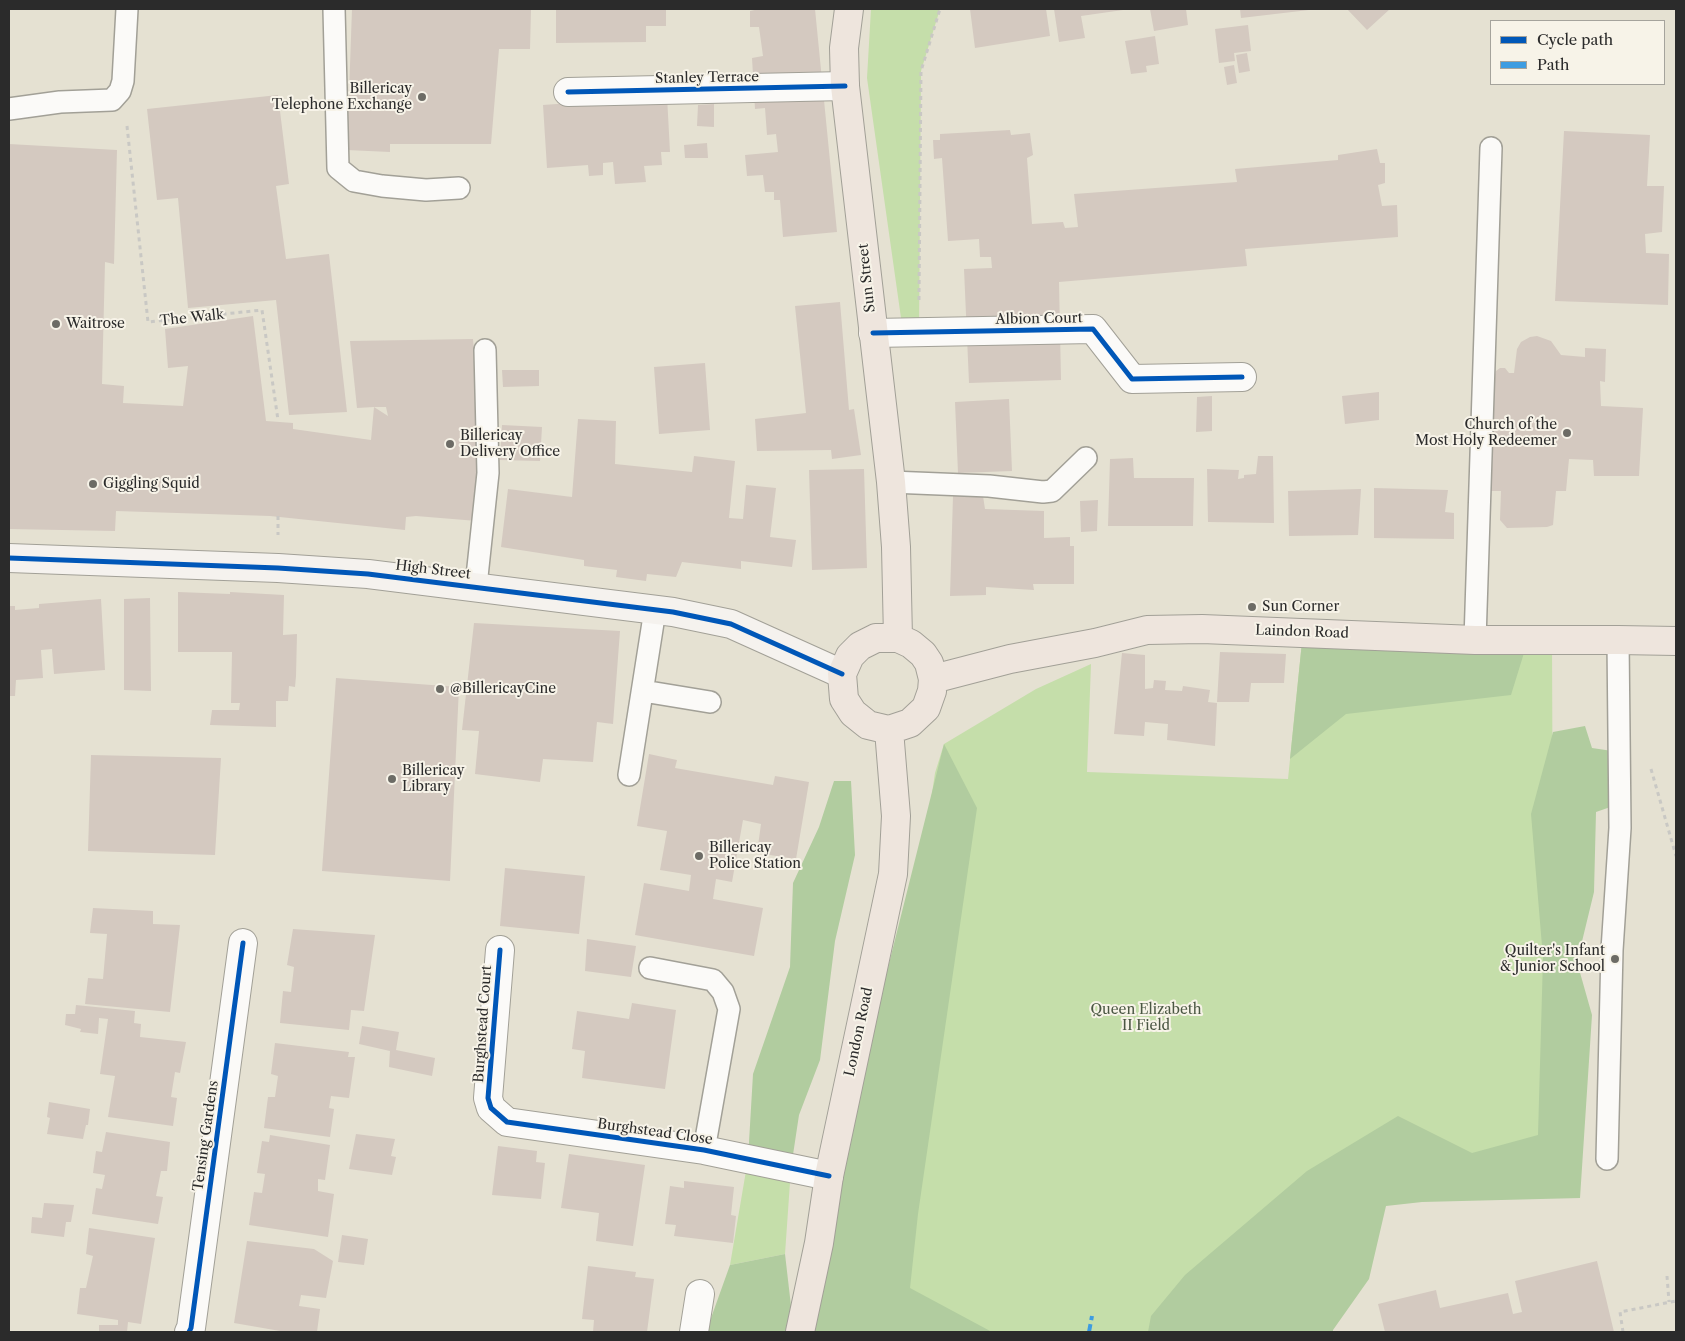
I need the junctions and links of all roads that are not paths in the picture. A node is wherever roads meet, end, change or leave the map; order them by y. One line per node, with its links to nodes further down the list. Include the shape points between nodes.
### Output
1 (127, 9): 6 (lane, via 123,81 112,100 60,102)
2 (334, 9): 8 (lane, via 338,168 354,182 426,190)
3 (848, 9): 4 (main road, Sun Street)
4 (845, 86): 5 (street, Stanley Terrace); 9 (main road, Sun Street)
5 (568, 92)
6 (9, 109)
7 (1490, 148): 18 (lane)
8 (459, 188)
9 (873, 333): 11 (street, Albion Court, via 1093,329 1132,379); 13 (main road, Sun Street)
10 (485, 350): 15 (lane, via 488,473)
11 (1242, 377)
12 (1086, 458): 13 (lane, via 1052,491)
13 (892, 482): 17 (main road, Sun Street)
14 (9, 558): 15 (main road, High Street, via 278,568)
15 (476, 586): 16 (main road, High Street)
16 (655, 610): 21 (main road, High Street, via 731,624); 23 (lane)
17 (898, 638): 21 (main road, via 876,638 860,646 850,656); 22 (main road, via 923,654)
18 (1475, 640): 19 (main road, Laindon Road); 22 (main road, Laindon Road, via 1212,629 1147,630)
19 (1618, 640): 20 (main road, Laindon Road); 32 (lane, via 1620,828 1612,950)
20 (1676, 641)
21 (842, 674): 25 (main road, via 844,699 853,713 868,725)
22 (933, 679): 25 (main road, via 926,708 910,723)
23 (642, 690): 24 (lane); 26 (lane)
24 (710, 702)
25 (890, 730): 33 (main road, London Road, via 896,816 893,874)
26 (629, 775)
27 (243, 942): 35 (street, Tensing Gardens)
28 (500, 950): 30 (street, Burghstead Court, via 488,1098 491,1108)
29 (650, 968): 31 (lane, via 713,980 723,992 729,1009)
30 (507, 1122): 31 (street, Burghstead Close)
31 (704, 1150): 33 (street, Burghstead Close)
32 (1607, 1159)
33 (829, 1176): 37 (main road, London Road)
34 (700, 1294): 36 (street)
35 (189, 1332)
36 (694, 1332)
37 (800, 1332)

